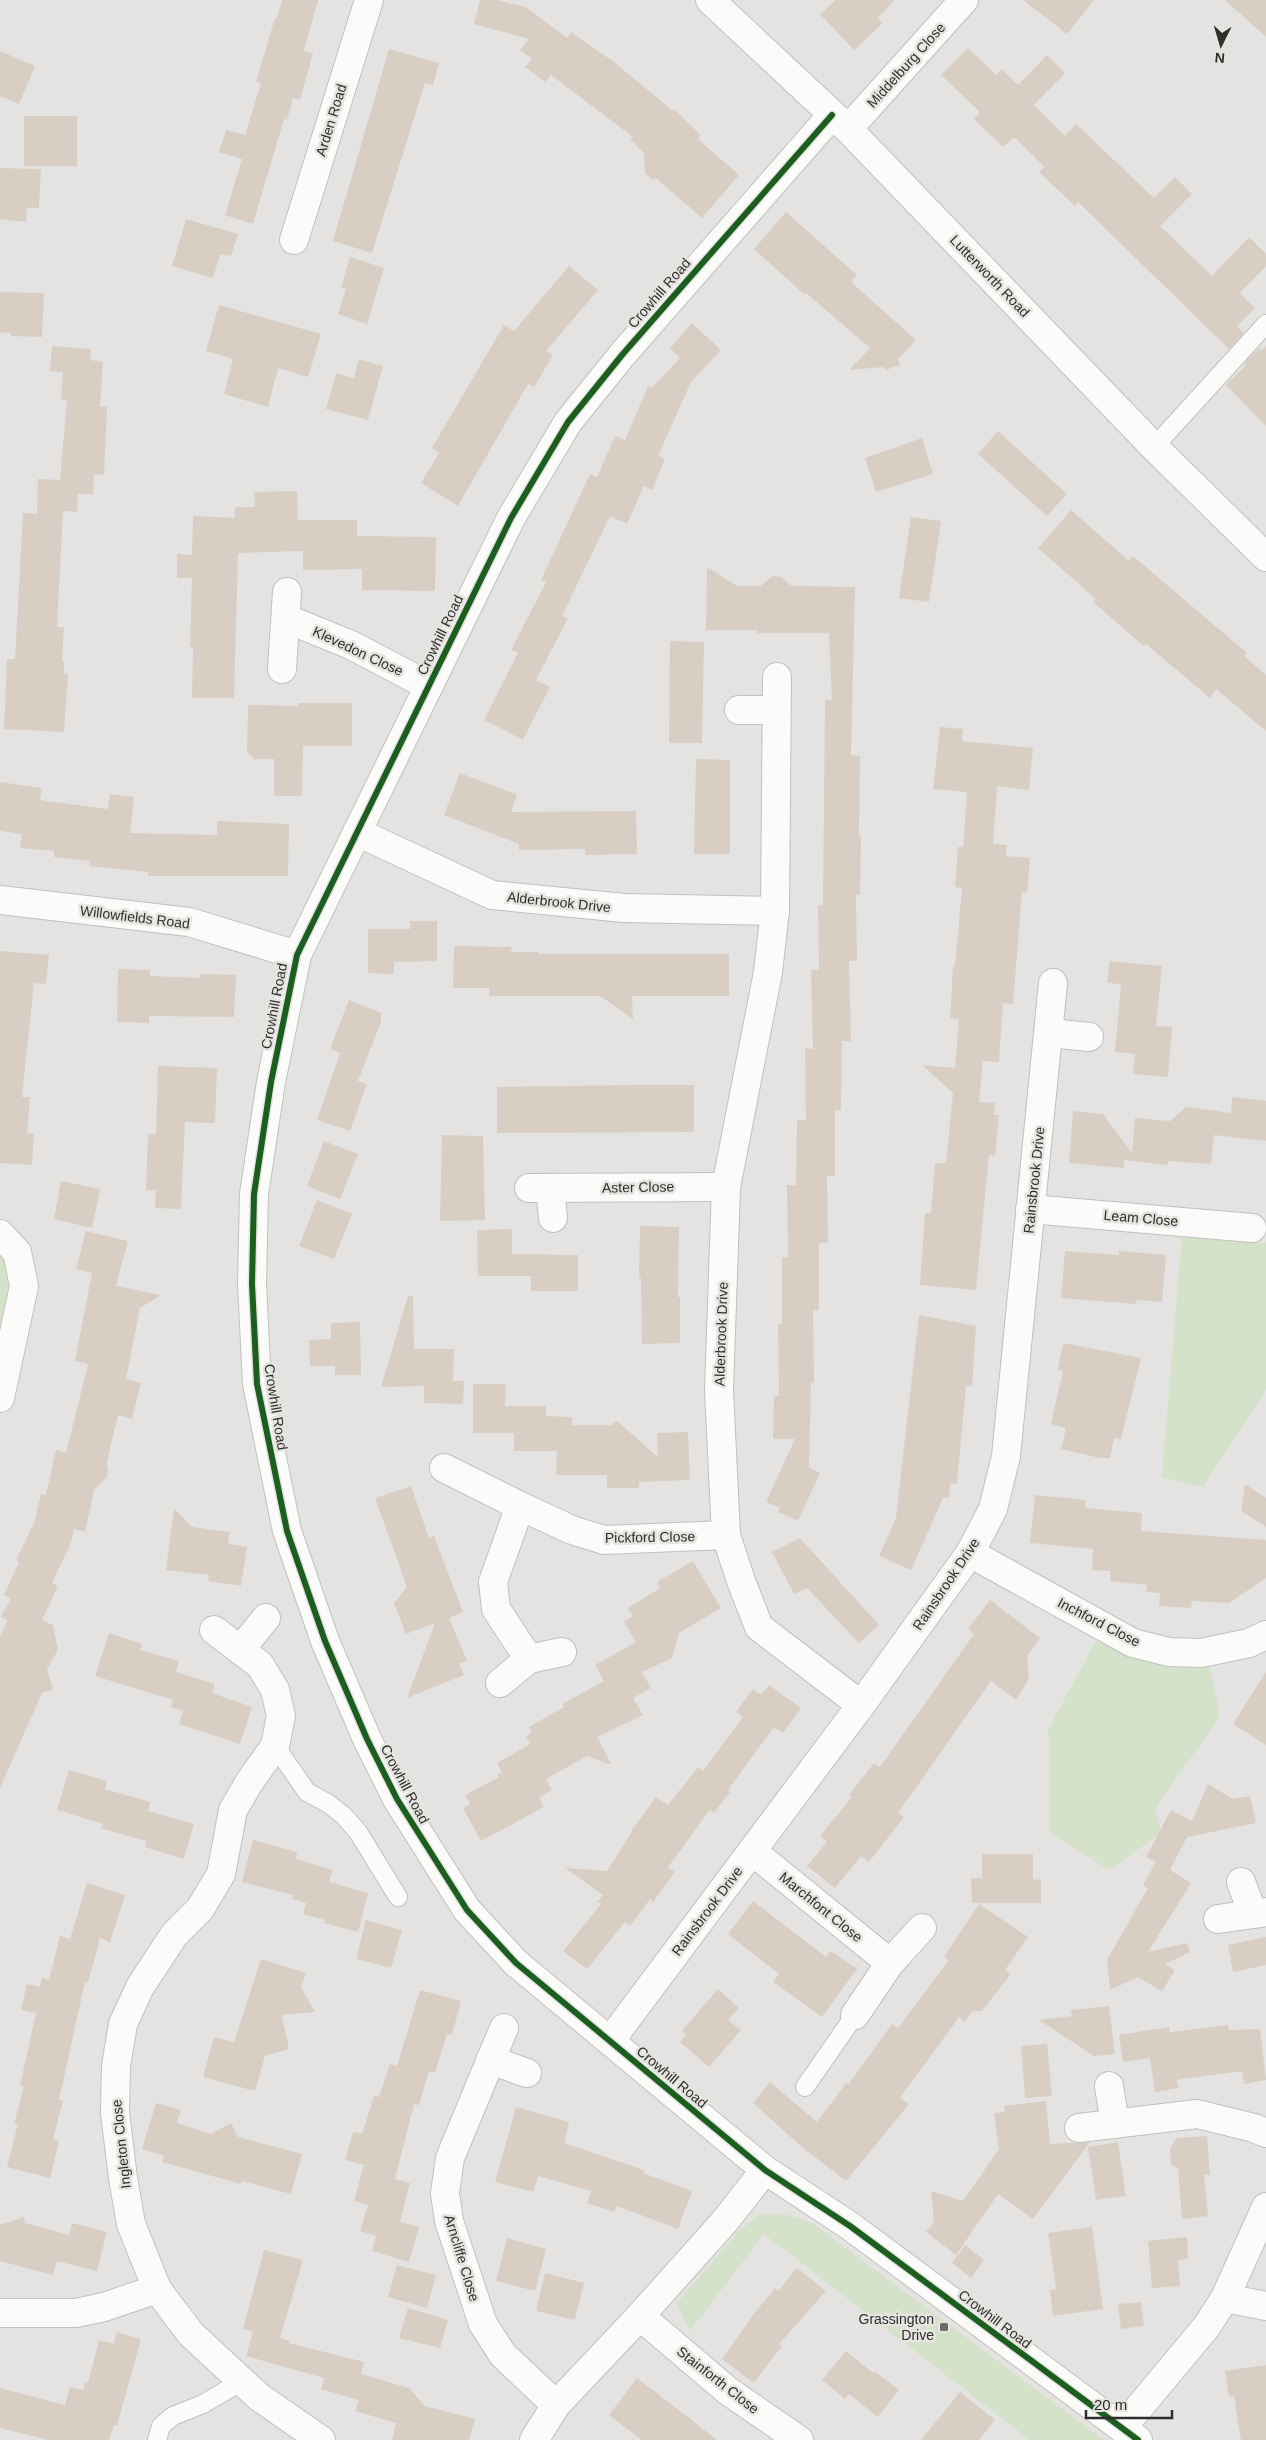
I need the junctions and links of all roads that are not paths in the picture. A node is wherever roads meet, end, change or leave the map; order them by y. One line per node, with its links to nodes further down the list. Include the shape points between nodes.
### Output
1 (369, 0): 5 (street, Arden Road)
2 (710, 0): 4 (street, Lutterworth Road)
3 (964, 0): 4 (street, Middelburg Close)
4 (840, 122): 7 (street, Lutterworth Road); 13 (street, Crowhill Road, via 622,355 568,422 510,518)
5 (294, 240)
6 (1266, 324): 7 (lane)
7 (1154, 447): 8 (street, Lutterworth Road)
8 (1266, 557)
9 (287, 592): 10 (street)
10 (287, 619): 11 (street); 13 (street, Klevedon Close, via 351,644)
11 (282, 669)
12 (776, 677): 15 (street, Alderbrook Drive)
13 (429, 686): 16 (street, Crowhill Road)
14 (739, 710): 15 (street)
15 (776, 710): 18 (street, Alderbrook Drive)
16 (357, 832): 18 (street, Alderbrook Drive, via 492,896 624,908); 19 (street, Crowhill Road)
17 (0, 900): 19 (street, Willowfields Road, via 189,922)
18 (775, 910): 23 (street, Alderbrook Drive, via 768,972)
19 (297, 956): 51 (street, Crowhill Road, via 271,1082 254,1194 252,1284 257,1384 287,1531 325,1641 397,1799 420,1839 467,1910 510,1957)
20 (1053, 983): 21 (street, Rainsbrook Drive)
21 (1050, 1033): 22 (street); 24 (street, Rainsbrook Drive)
22 (1089, 1037)
23 (726, 1186): 25 (street, Aster Close, via 540,1188); 31 (street, Alderbrook Drive, via 719,1390)
24 (1030, 1209): 26 (street, Leam Close); 32 (street, Rainsbrook Drive, via 1006,1456 993,1510)
25 (553, 1218)
26 (1252, 1228)
27 (0, 1234): 28 (street, via 17,1252 24,1286)
28 (0, 1398)
29 (444, 1468): 30 (street, Pickford Close)
30 (520, 1506): 31 (street, Pickford Close, via 572,1530 604,1540); 38 (street, via 493,1582 496,1610)
31 (726, 1535): 40 (street, Alderbrook Drive, via 759,1627)
32 (970, 1552): 35 (street, Inchford Close, via 1133,1644 1169,1652 1201,1653 1249,1643); 40 (street, Rainsbrook Drive)
33 (266, 1618): 36 (street)
34 (214, 1630): 36 (street, Ingleton Close)
35 (1266, 1635)
36 (240, 1650): 41 (street, Ingleton Close, via 260,1664 275,1690 281,1716)
37 (562, 1652): 38 (street)
38 (529, 1659): 39 (street)
39 (500, 1683)
40 (861, 1706): 42 (street, Rainsbrook Drive)
41 (275, 1746): 44 (lane, via 307,1792 329,1804 358,1832); 61 (street, Ingleton Close, via 233,1810 221,1874 200,1909 174,1935 140,1987 123,2024 116,2066 115,2113 122,2168 131,2224)
42 (752, 1851): 48 (street, Marchfont Close); 51 (street, Rainsbrook Drive)
43 (1241, 1882): 45 (street)
44 (398, 1897)
45 (1259, 1913): 46 (street)
46 (1218, 1920)
47 (922, 1928): 48 (street)
48 (890, 1962): 49 (street)
49 (855, 2015): 55 (lane)
50 (504, 2028): 52 (street, Arncliffe Close)
51 (610, 2041): 59 (street, Crowhill Road)
52 (490, 2060): 53 (street); 67 (street, Arncliffe Close, via 450,2158 445,2193 450,2221 482,2324 503,2355)
53 (527, 2073)
54 (1110, 2086): 56 (street)
55 (805, 2088)
56 (1115, 2124): 57 (street); 58 (street, via 1197,2114)
57 (1079, 2128)
58 (1266, 2134)
59 (765, 2170): 65 (street, via 725,2221); 68 (street, Crowhill Road, via 850,2226)
60 (1266, 2207): 62 (street)
61 (157, 2289): 64 (street, via 76,2313); 66 (street, Ingleton Close, via 191,2334)
62 (1225, 2298): 63 (street); 68 (street)
63 (1266, 2306)
64 (0, 2313)
65 (640, 2316): 67 (street); 72 (street, Stainforth Close, via 728,2391)
66 (242, 2382): 69 (lane, via 173,2416 160,2426); 70 (street, Ingleton Close, via 259,2398)
67 (556, 2405): 71 (street)
68 (1130, 2434)
69 (157, 2440)
70 (321, 2440)
71 (534, 2440)
72 (799, 2440)

